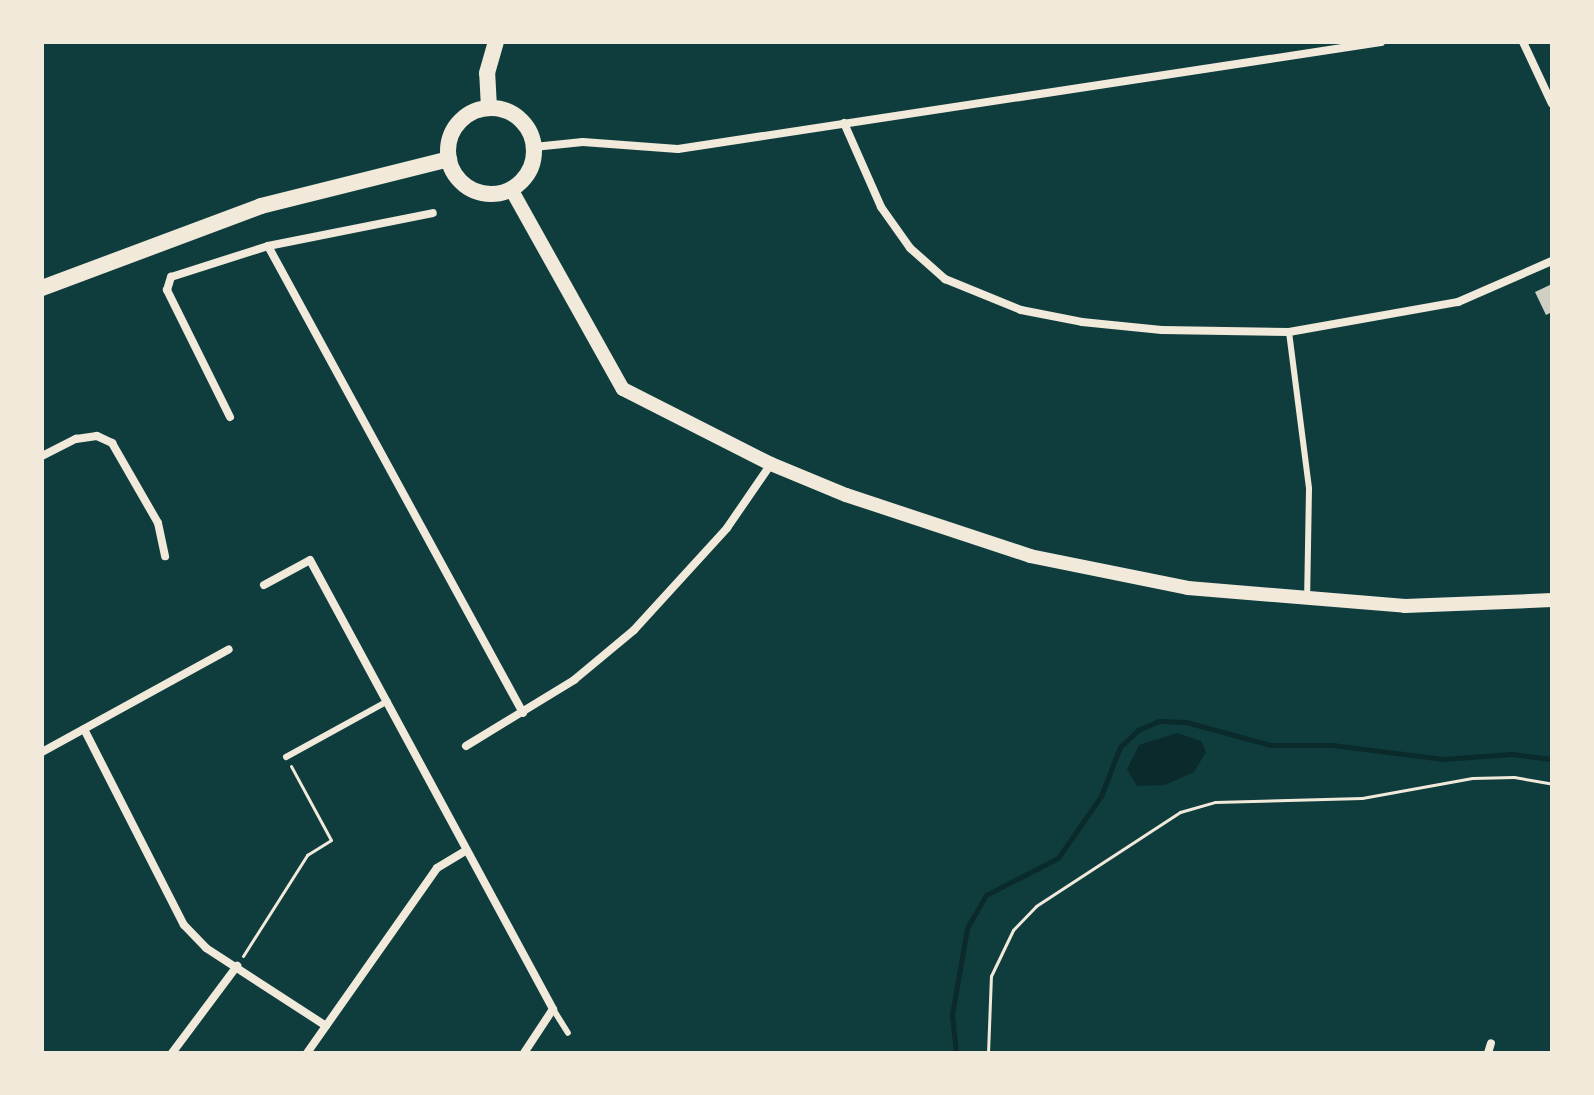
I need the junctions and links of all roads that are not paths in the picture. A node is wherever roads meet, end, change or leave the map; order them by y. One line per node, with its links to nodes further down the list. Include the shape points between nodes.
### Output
1 (496, 42): 8 (main road, via 487,73)
2 (1285, 42): 6 (street)
3 (1381, 42): 5 (street)
4 (1523, 42): 7 (street)
5 (1370, 43): 6 (street)
6 (1288, 53): 9 (street)
7 (1552, 104)
8 (489, 108): 10 (main road, via 523,123); 11 (main road, via 457,124)
9 (844, 123): 10 (street, via 678,149 583,142); 17 (street, via 881,207 910,248 965,290 1021,310 1082,322 1162,330)
10 (534, 147): 12 (main road, via 529,172)
11 (449, 159): 12 (main road, via 461,182 472,190 498,194); 16 (main road, via 261,206)
12 (511, 189): 20 (street, via 623,389)
13 (433, 213): 14 (street)
14 (268, 246): 18 (street, via 186,269 171,277 167,290); 27 (street)
15 (1552, 261): 17 (street, via 1458,302)
16 (42, 288)
17 (1289, 332): 23 (lane, via 1309,489)
18 (230, 417)
19 (42, 456): 21 (street, via 76,439 97,436 112,443 158,523)
20 (771, 464): 23 (street, via 939,530 1030,556 1188,588); 27 (street, via 727,528 644,620 574,680)
21 (165, 556)
22 (264, 585): 26 (street, via 310,560)
23 (1307, 600): 24 (street, via 1420,606)
24 (1552, 600)
25 (229, 649): 28 (street)
26 (388, 701): 31 (lane); 32 (street)
27 (523, 713): 29 (street)
28 (84, 729): 30 (street); 33 (street, via 184,925 206,948)
29 (466, 746)
30 (42, 752)
31 (286, 757)
32 (465, 851): 34 (street); 35 (street, via 437,868)
33 (237, 966): 35 (street); 38 (street)
34 (553, 1009): 36 (lane); 40 (street)
35 (326, 1026): 39 (street)
36 (568, 1033)
37 (1491, 1043): 41 (street)
38 (172, 1053)
39 (307, 1053)
40 (524, 1053)
41 (1488, 1053)

